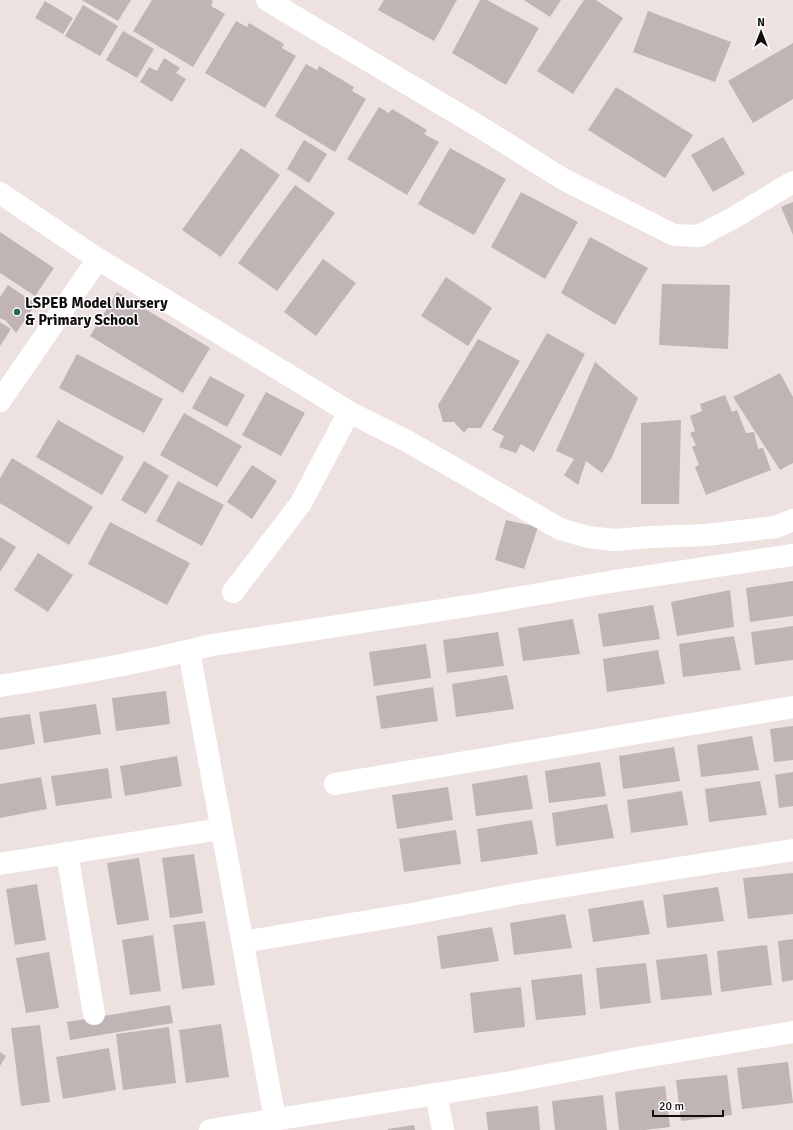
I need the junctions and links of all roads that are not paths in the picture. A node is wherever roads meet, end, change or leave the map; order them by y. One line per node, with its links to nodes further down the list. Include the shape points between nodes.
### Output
1 (267, 0): 2 (street, via 563,179 674,235 699,236)
2 (793, 182)
3 (0, 192): 4 (street)
4 (98, 259): 5 (street); 6 (street)
5 (0, 401)
6 (349, 412): 7 (street, via 560,529 588,537 614,540 706,535 776,527); 9 (street, via 301,503)
7 (793, 520)
8 (793, 555): 10 (street, via 609,582)
9 (233, 592)
10 (189, 651): 11 (street); 14 (street)
11 (0, 686)
12 (793, 706): 13 (street)
13 (335, 784)
14 (220, 829): 16 (street); 18 (street)
15 (793, 850): 18 (street)
16 (67, 853): 17 (street); 19 (street)
17 (0, 864)
18 (243, 942): 22 (street)
19 (94, 1014)
20 (793, 1032): 21 (street)
21 (436, 1094): 22 (street); 24 (street)
22 (275, 1119): 23 (street)
23 (210, 1130)
24 (443, 1130)

